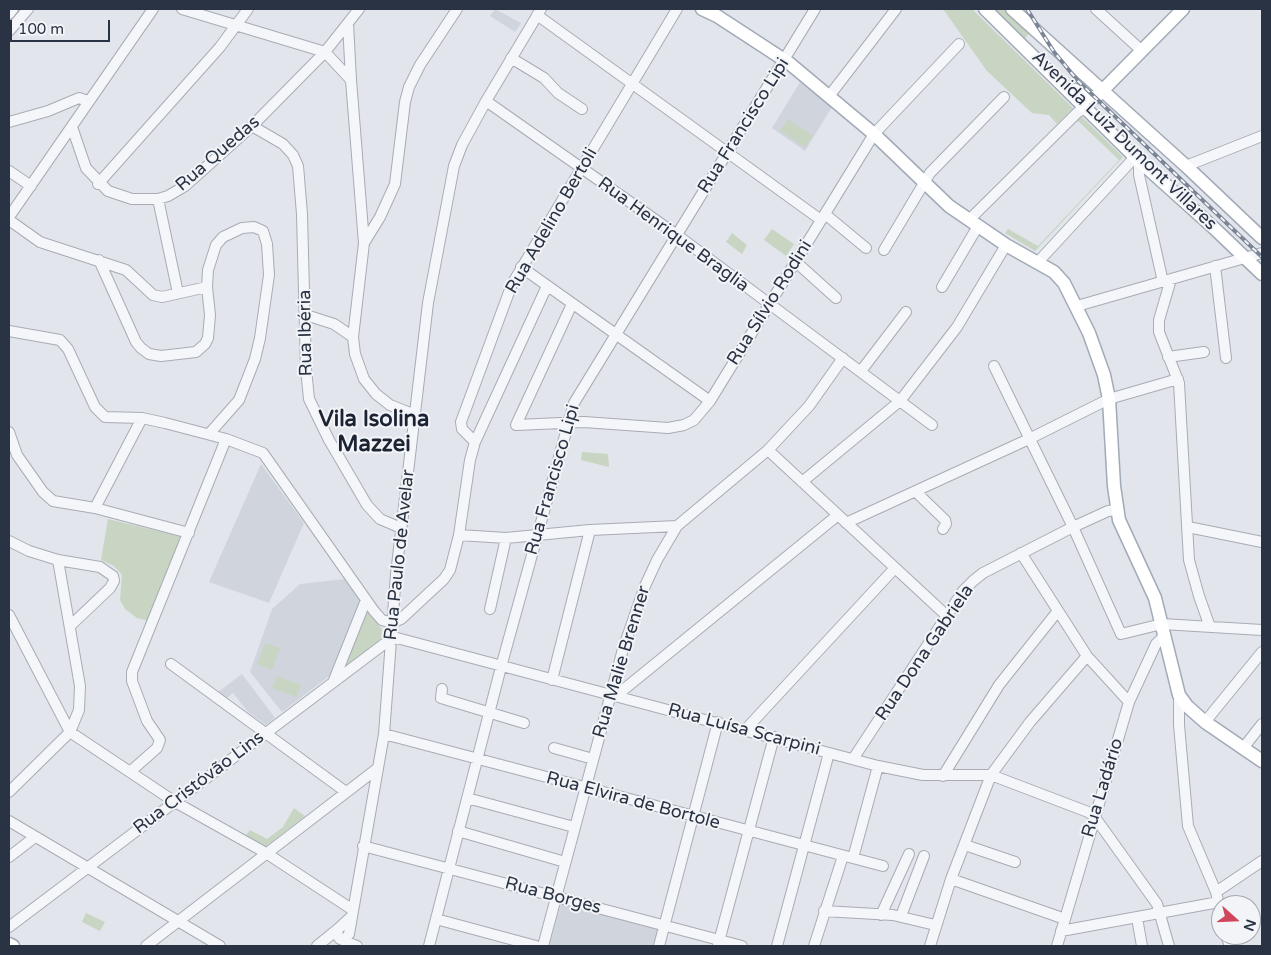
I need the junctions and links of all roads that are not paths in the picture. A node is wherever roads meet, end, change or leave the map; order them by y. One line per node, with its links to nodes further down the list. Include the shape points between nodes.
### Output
1 (13, 9): 18 (street)
2 (28, 9): 21 (street)
3 (153, 9): 33 (street)
4 (182, 9): 20 (street)
5 (248, 9): 20 (street)
6 (359, 9): 19 (street, Rua Quedas)
7 (457, 9): 55 (street, via 409,87 395,184)
8 (677, 9): 29 (street, Rua Adelino Bertoli)
9 (702, 9): 17 (main road)
10 (815, 9): 26 (street, Rua Francisco Lipi)
11 (896, 9): 31 (street)
12 (985, 9): 27 (main road, Avenida Luiz Dumont Villares)
13 (1012, 9): 30 (main road, Avenida Luiz Dumont Villares)
14 (1096, 9): 24 (street)
15 (1182, 9): 24 (main road)
16 (539, 12): 25 (street, Rua Paulo de Avelar); 29 (street)
17 (719, 12): 26 (main road)
18 (9, 14)
19 (348, 23): 23 (street, Rua Quedas); 28 (street)
20 (238, 25): 23 (street); 49 (street)
21 (9, 31)
22 (959, 44): 41 (street, Rua Sílvio Rodini)
23 (325, 52): 28 (street); 39 (street, Rua Quedas)
24 (1142, 52): 30 (main road)
25 (511, 58): 34 (street, Rua Paulo de Avelar); 37 (street, via 544,78 558,93)
26 (785, 60): 31 (main road); 43 (street, Rua Francisco Lipi)
27 (1056, 77): 30 (main road, via 1062,78 1085,97 1092,99); 36 (main road, Avenida Luiz Dumont Villares)
28 (351, 80): 56 (street)
29 (632, 84): 43 (street); 46 (street, Rua Adelino Bertoli)
30 (1102, 92): 35 (main road, Avenida Luiz Dumont Villares)
31 (830, 95): 41 (main road)
32 (1004, 96): 48 (street)
33 (88, 100): 38 (street, via 79,98); 40 (street)
34 (486, 101): 46 (street, Rua Henrique Braglia); 95 (street, Rua Paulo de Avelar, via 454,166 429,294)
35 (1117, 105): 36 (main road); 45 (main road, Avenida Luiz Dumont Villares)
36 (1086, 108): 44 (main road, Avenida Luiz Dumont Villares); 54 (street, via 1078,112)
37 (582, 109)
38 (9, 122)
39 (252, 126): 51 (street, Rua Quedas, via 186,186); 81 (street, Rua Ibéria, via 283,144 298,166)
40 (72, 127): 49 (street, Rua Quedas, via 86,168); 50 (street)
41 (874, 134): 48 (main road); 52 (street, Rua Sílvio Rodini)
42 (1262, 136): 45 (street)
43 (728, 151): 52 (street); 57 (street, Rua Francisco Lipi)
44 (1137, 159): 64 (main road, Avenida Luiz Dumont Villares); 67 (street); 71 (street)
45 (1186, 166): 58 (main road, Avenida Luiz Dumont Villares)
46 (581, 169): 57 (street, Rua Henrique Braglia); 69 (street, Rua Adelino Bertoli)
47 (9, 171): 50 (street)
48 (924, 182): 54 (main road); 62 (street)
49 (98, 184): 51 (street, Rua Quedas, via 122,196)
50 (31, 186): 53 (street)
51 (158, 199): 75 (street)
52 (823, 217): 61 (street); 66 (street, Rua Sílvio Rodini)
53 (9, 219): 65 (street, via 40,242)
54 (973, 223): 60 (main road); 74 (street)
55 (376, 224): 56 (street); 59 (street)
56 (362, 225): 59 (street)
57 (677, 235): 78 (street, Rua Henrique Braglia); 83 (street, Rua Francisco Lipi)
58 (1262, 238)
59 (364, 243): 84 (street)
60 (1006, 245): 67 (main road); 94 (street, via 957,328)
61 (866, 248)
62 (884, 250)
63 (1262, 253): 64 (street)
64 (1245, 257): 68 (street); 70 (main road, Avenida Luiz Dumont Villares)
65 (100, 260): 73 (street, via 136,342 152,355 196,352 206,344 210,315); 75 (street, via 130,272 153,296)
66 (796, 262): 76 (street); 78 (street, Rua Sílvio Rodini)
67 (1038, 262): 79 (main road, via 1060,277)
68 (1215, 266): 71 (street); 88 (street)
69 (521, 267): 72 (street); 103 (street, Rua Adelino Bertoli, via 461,422 460,427)
70 (1262, 274)
71 (1167, 281): 79 (street); 87 (street, via 1159,332)
72 (547, 286): 77 (street); 103 (street)
73 (207, 287): 75 (street); 100 (street, via 212,254 223,237 248,226 263,231 268,244 269,275 255,359 239,400)
74 (942, 287)
75 (178, 293)
76 (836, 298)
77 (572, 304): 83 (street); 97 (street, Rua Sílvio Rodini, via 514,424)
78 (769, 305): 86 (street, Rua Henrique Braglia); 93 (street, Rua Sílvio Rodini)
79 (1077, 306): 92 (main road, via 1095,348)
80 (906, 312): 90 (street)
81 (306, 315): 84 (street, via 334,324); 114 (street, Rua Ibéria, via 308,390 313,408 367,505 380,519)
82 (9, 331): 96 (street, via 60,340 68,349 100,415 114,419)
83 (614, 334): 93 (street); 97 (street, Rua Francisco Lipi, via 577,396)
84 (353, 337): 95 (street, via 356,360 369,386 383,401)
85 (1204, 352): 87 (street)
86 (843, 358): 90 (street, Rua Henrique Braglia); 104 (street, Rua Malie Brenner, via 809,406)
87 (1168, 358): 91 (street)
88 (1226, 358)
89 (994, 366): 102 (street)
90 (861, 370): 94 (street, Rua Henrique Braglia)
91 (1178, 379): 92 (street); 113 (street)
92 (1109, 399): 102 (street); 108 (main road)
93 (710, 401): 97 (street, Rua Sílvio Rodini, via 694,420 677,427)
94 (900, 401): 98 (street, Rua Henrique Braglia); 105 (street)
95 (415, 415): 114 (street, Rua Paulo de Avelar)
96 (142, 418): 100 (street); 107 (street)
97 (567, 422): 119 (street, Rua Francisco Lipi)
98 (932, 425)
99 (9, 432): 107 (street, via 17,455 48,497 60,503)
100 (209, 434): 101 (street)
101 (226, 438): 117 (street); 126 (street, via 266,456)
102 (1030, 439): 106 (street); 112 (street)
103 (475, 442): 118 (street)
104 (768, 450): 105 (street); 111 (street, Rua Malie Brenner)
105 (802, 482): 109 (street)
106 (916, 492): 110 (street); 116 (street, via 945,520)
107 (95, 508): 117 (street)
108 (1117, 510): 112 (street, Rua Dona Gabriela); 134 (main road, via 1128,543 1154,598)
109 (838, 515): 110 (street); 144 (street)
110 (846, 523): 125 (street)
111 (677, 526): 115 (street); 144 (street, Rua Malie Brenner, via 645,586 628,630)
112 (1072, 527): 123 (street, Rua Dona Gabriela); 134 (street, via 1121,634)
113 (1188, 527): 122 (street); 133 (street, via 1192,576)
114 (401, 528): 131 (street, Rua Paulo de Avelar)
115 (590, 530): 119 (street); 141 (street)
116 (943, 530)
117 (189, 532): 166 (street, via 132,672 132,681 147,721 160,740 157,748)
118 (459, 535): 120 (street); 131 (street, via 452,566 444,579 401,619)
119 (537, 535): 120 (street); 140 (street, Rua Francisco Lipi)
120 (506, 538): 127 (street)
121 (9, 541): 124 (street)
122 (1262, 542)
123 (1021, 553): 128 (street); 130 (street, Rua Dona Gabriela, via 973,581)
124 (58, 560): 132 (street); 132 (street, via 100,567 114,578 110,588)
125 (894, 569): 130 (street); 152 (street)
126 (366, 600): 131 (street, via 382,620); 142 (street)
127 (490, 609)
128 (1057, 612): 138 (street); 168 (street, via 999,685)
129 (9, 615): 153 (street)
130 (947, 616): 162 (street, Rua Dona Gabriela)
131 (392, 623): 136 (street, Rua Paulo de Avelar)
132 (70, 626): 153 (street, via 80,686 79,710)
133 (1210, 627): 134 (street); 135 (street)
134 (1163, 630): 145 (main road); 146 (street, Rua Ladário)
135 (1262, 630)
136 (391, 639): 140 (street, Rua Luísa Scarpini, via 412,640); 142 (street, Rua Cristóvão Lins); 155 (street, Rua Paulo de Avelar)
137 (1262, 652): 149 (street)
138 (1088, 656): 146 (street); 167 (street, via 1030,722)
139 (171, 664): 154 (street)
140 (501, 667): 141 (street, Rua Luísa Scarpini); 147 (street, Rua Francisco Lipi)
141 (552, 680): 144 (street, Rua Luísa Scarpini)
142 (334, 681): 154 (street, Rua Cristóvão Lins)
143 (442, 689): 147 (street, via 441,698)
144 (614, 695): 148 (street, Rua Luísa Scarpini); 161 (street, Rua Malie Brenner)
145 (1179, 695): 149 (main road); 196 (street, via 1188,826)
146 (1129, 702): 175 (street, Rua Ladário)
147 (489, 713): 150 (street); 160 (street, Rua Francisco Lipi)
148 (718, 722): 152 (street, Rua Luísa Scarpini); 174 (street)
149 (1205, 722): 157 (main road)
150 (524, 723)
151 (1262, 724): 157 (street)
152 (746, 729): 156 (street, Rua Luísa Scarpini)
153 (70, 732): 166 (street); 170 (street)
154 (264, 733): 171 (street); 173 (street, Rua Cristóvão Lins)
155 (384, 734): 160 (street, Rua Elvira de Bortole); 165 (street, Rua Paulo de Avelar)
156 (774, 737): 159 (street, Rua Luísa Scarpini); 179 (street)
157 (1244, 747): 163 (main road)
158 (554, 748): 161 (street)
159 (828, 753): 162 (street, Rua Luísa Scarpini); 183 (street)
160 (477, 759): 169 (street, Rua Elvira de Bortole); 172 (street, Rua Francisco Lipi)
161 (593, 759): 169 (street, Rua Malie Brenner)
162 (853, 759): 164 (street, Rua Luísa Scarpini)
163 (1262, 761)
164 (878, 766): 168 (street, Rua Luísa Scarpini); 188 (street)
165 (378, 768): 171 (street); 182 (street, Rua Paulo de Avelar)
166 (131, 771): 173 (street)
167 (991, 775): 168 (street, Rua Luísa Scarpini); 175 (street, Rua Luísa Scarpini); 181 (street)
168 (943, 776)
169 (585, 788): 174 (street, Rua Elvira de Bortole); 177 (street, Rua Malie Brenner)
170 (9, 792)
171 (346, 792): 184 (street)
172 (467, 798): 177 (street); 178 (street, Rua Francisco Lipi)
173 (175, 802): 184 (street); 193 (street, Rua Cristóvão Lins)
174 (693, 816): 179 (street, Rua Elvira de Bortole); 209 (street)
175 (1094, 816): 202 (street); 207 (street, Rua Ladário)
176 (9, 821): 180 (street)
177 (574, 827): 190 (street, Rua Malie Brenner)
178 (458, 831): 190 (street); 194 (street, Rua Francisco Lipi)
179 (748, 832): 183 (street, Rua Elvira de Bortole); 215 (street)
180 (35, 837): 187 (street); 193 (street)
181 (965, 845): 191 (street); 195 (street)
182 (363, 846): 194 (street, Rua Borges); 201 (street, Rua Paulo de Avelar)
183 (805, 846): 188 (street, Rua Elvira de Bortole); 226 (street)
184 (266, 853): 201 (street); 208 (street)
185 (908, 854): 203 (street)
186 (924, 856): 204 (street)
187 (9, 857)
188 (848, 857): 192 (street, Rua Elvira de Bortole); 200 (street)
189 (1262, 861): 197 (street)
190 (565, 862): 198 (street, Rua Malie Brenner)
191 (1015, 862)
192 (883, 866)
193 (88, 867): 208 (street); 211 (street, Rua Cristóvão Lins)
194 (449, 868): 198 (street, Rua Borges); 206 (street, Rua Francisco Lipi)
195 (951, 879): 207 (street); 210 (street)
196 (1217, 895)
197 (1220, 895)
198 (555, 897): 209 (street, Rua Borges); 223 (street, Rua Malie Brenner)
199 (1211, 899): 202 (street)
200 (824, 911): 203 (street); 227 (street)
201 (353, 912): 213 (street, Rua Paulo de Avelar)
202 (1162, 913): 205 (street); 231 (street)
203 (882, 914): 204 (street)
204 (901, 916): 210 (street)
205 (1136, 918): 212 (street); 230 (street)
206 (436, 919): 221 (street, Rua Francisco Lipi); 222 (street)
207 (1065, 920): 212 (street, Rua Ladário)
208 (179, 921): 218 (street); 219 (street)
209 (665, 925): 215 (street, Rua Borges); 224 (street)
210 (935, 925): 228 (street)
211 (9, 927)
212 (1061, 931): 229 (street, Rua Ladário)
213 (344, 933): 214 (street); 220 (street)
214 (321, 943)
215 (719, 943): 225 (street, Rua Borges)
216 (9, 944): 217 (main road)
217 (13, 946)
218 (146, 946)
219 (220, 946)
220 (357, 946)
221 (429, 946)
222 (536, 946)
223 (543, 946)
224 (659, 946)
225 (742, 946)
226 (776, 946)
227 (814, 946)
228 (930, 946)
229 (1058, 946)
230 (1142, 946)
231 (1170, 946)

